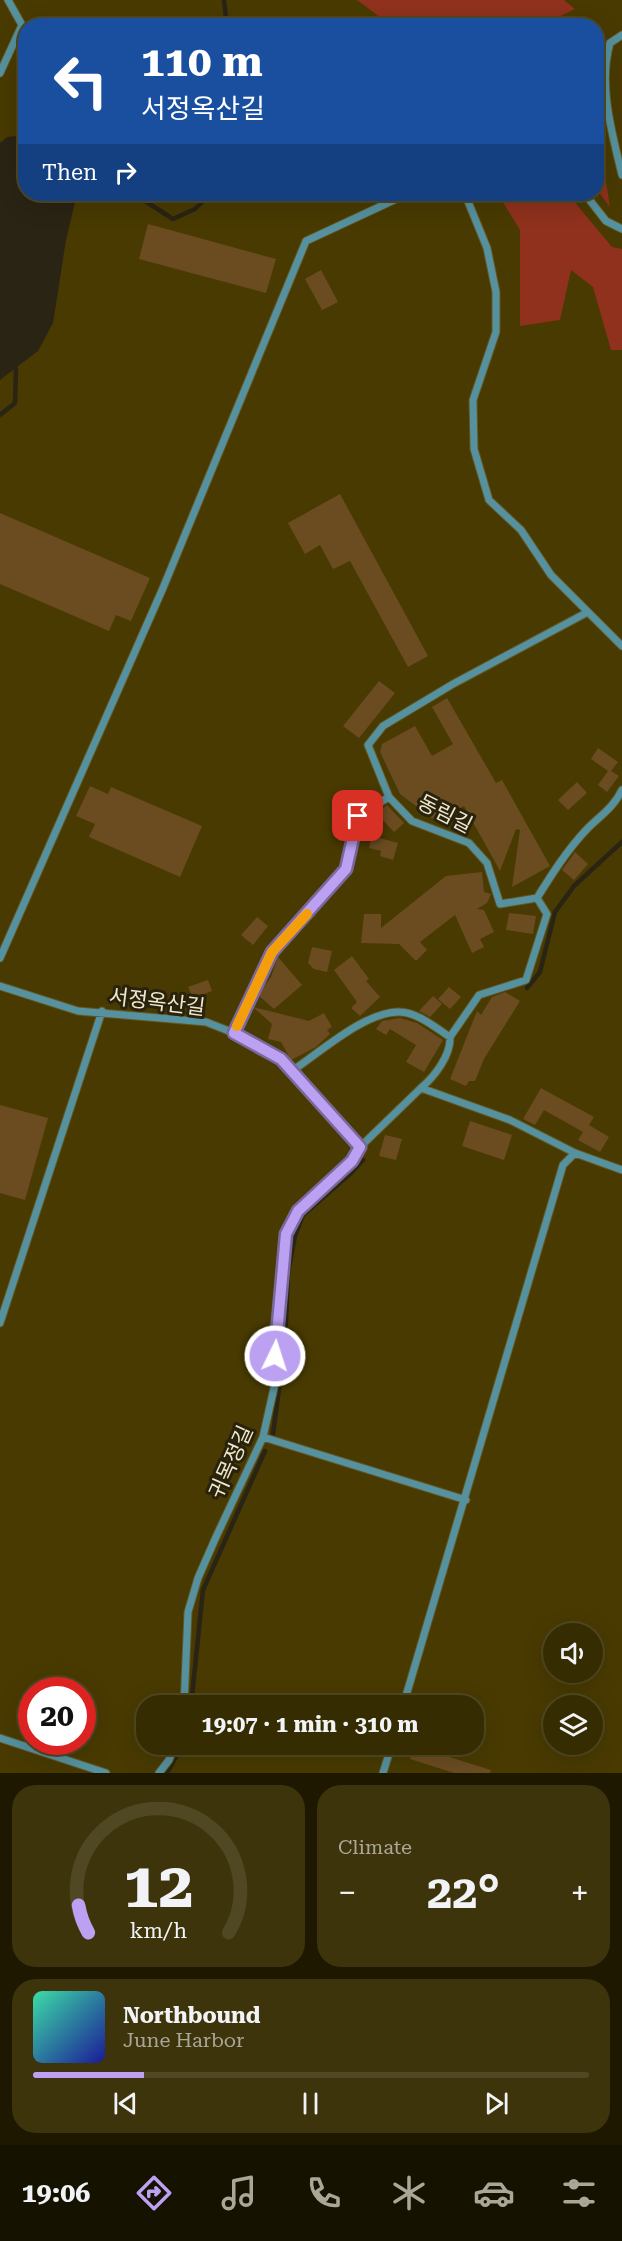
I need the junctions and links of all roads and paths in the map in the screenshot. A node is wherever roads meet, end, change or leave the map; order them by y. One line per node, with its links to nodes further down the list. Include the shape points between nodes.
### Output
1 (8, 0): 2 (lane)
2 (18, 18)
3 (18, 34): 5 (lane)
4 (622, 35): 6 (lane, via 610,43 604,62 610,126)
5 (0, 73)
6 (622, 175)
7 (392, 201): 16 (lane, via 306,242 163,588)
8 (468, 201): 11 (lane, via 487,248 496,292 496,332 473,400 477,460 489,500 521,530 550,575)
9 (590, 201): 10 (lane, via 606,221)
10 (622, 229)
11 (586, 613): 12 (lane); 14 (lane, via 383,726 368,745)
12 (622, 646)
13 (622, 790): 15 (lane, via 561,859)
14 (389, 797): 15 (lane, 동림길, via 412,821 469,843 487,863 500,904); 19 (lane, 동림길, via 358,816 346,869 272,952)
15 (537, 898): 20 (lane, via 547,914 526,980 480,995)
16 (0, 958)
17 (0, 986): 18 (lane, 서정옥산길, via 78,1011)
18 (102, 1011): 19 (lane, 서정옥산길, via 206,1022); 26 (lane)
19 (234, 1033): 21 (lane, 서정옥산길, via 281,1059)
20 (450, 1037): 21 (lane, via 401,1012 378,1015); 22 (lane, via 434,1077)
21 (292, 1071): 23 (lane, 서정옥산길)
22 (421, 1088): 23 (lane); 24 (lane, via 510,1119)
23 (360, 1147): 27 (lane, 귀목정길, via 352,1161 298,1211 286,1234 274,1388)
24 (575, 1153): 25 (lane); 28 (lane, via 563,1165)
25 (622, 1170)
26 (0, 1323)
27 (263, 1437): 28 (lane); 29 (lane, 귀목정길, via 195,1589 188,1612)
28 (466, 1500): 30 (lane)
29 (184, 1695)
30 (406, 1695)
31 (0, 1738): 34 (lane)
32 (171, 1755): 35 (lane)
33 (389, 1755): 36 (lane)
34 (106, 1773)
35 (159, 1773)
36 (383, 1773)

